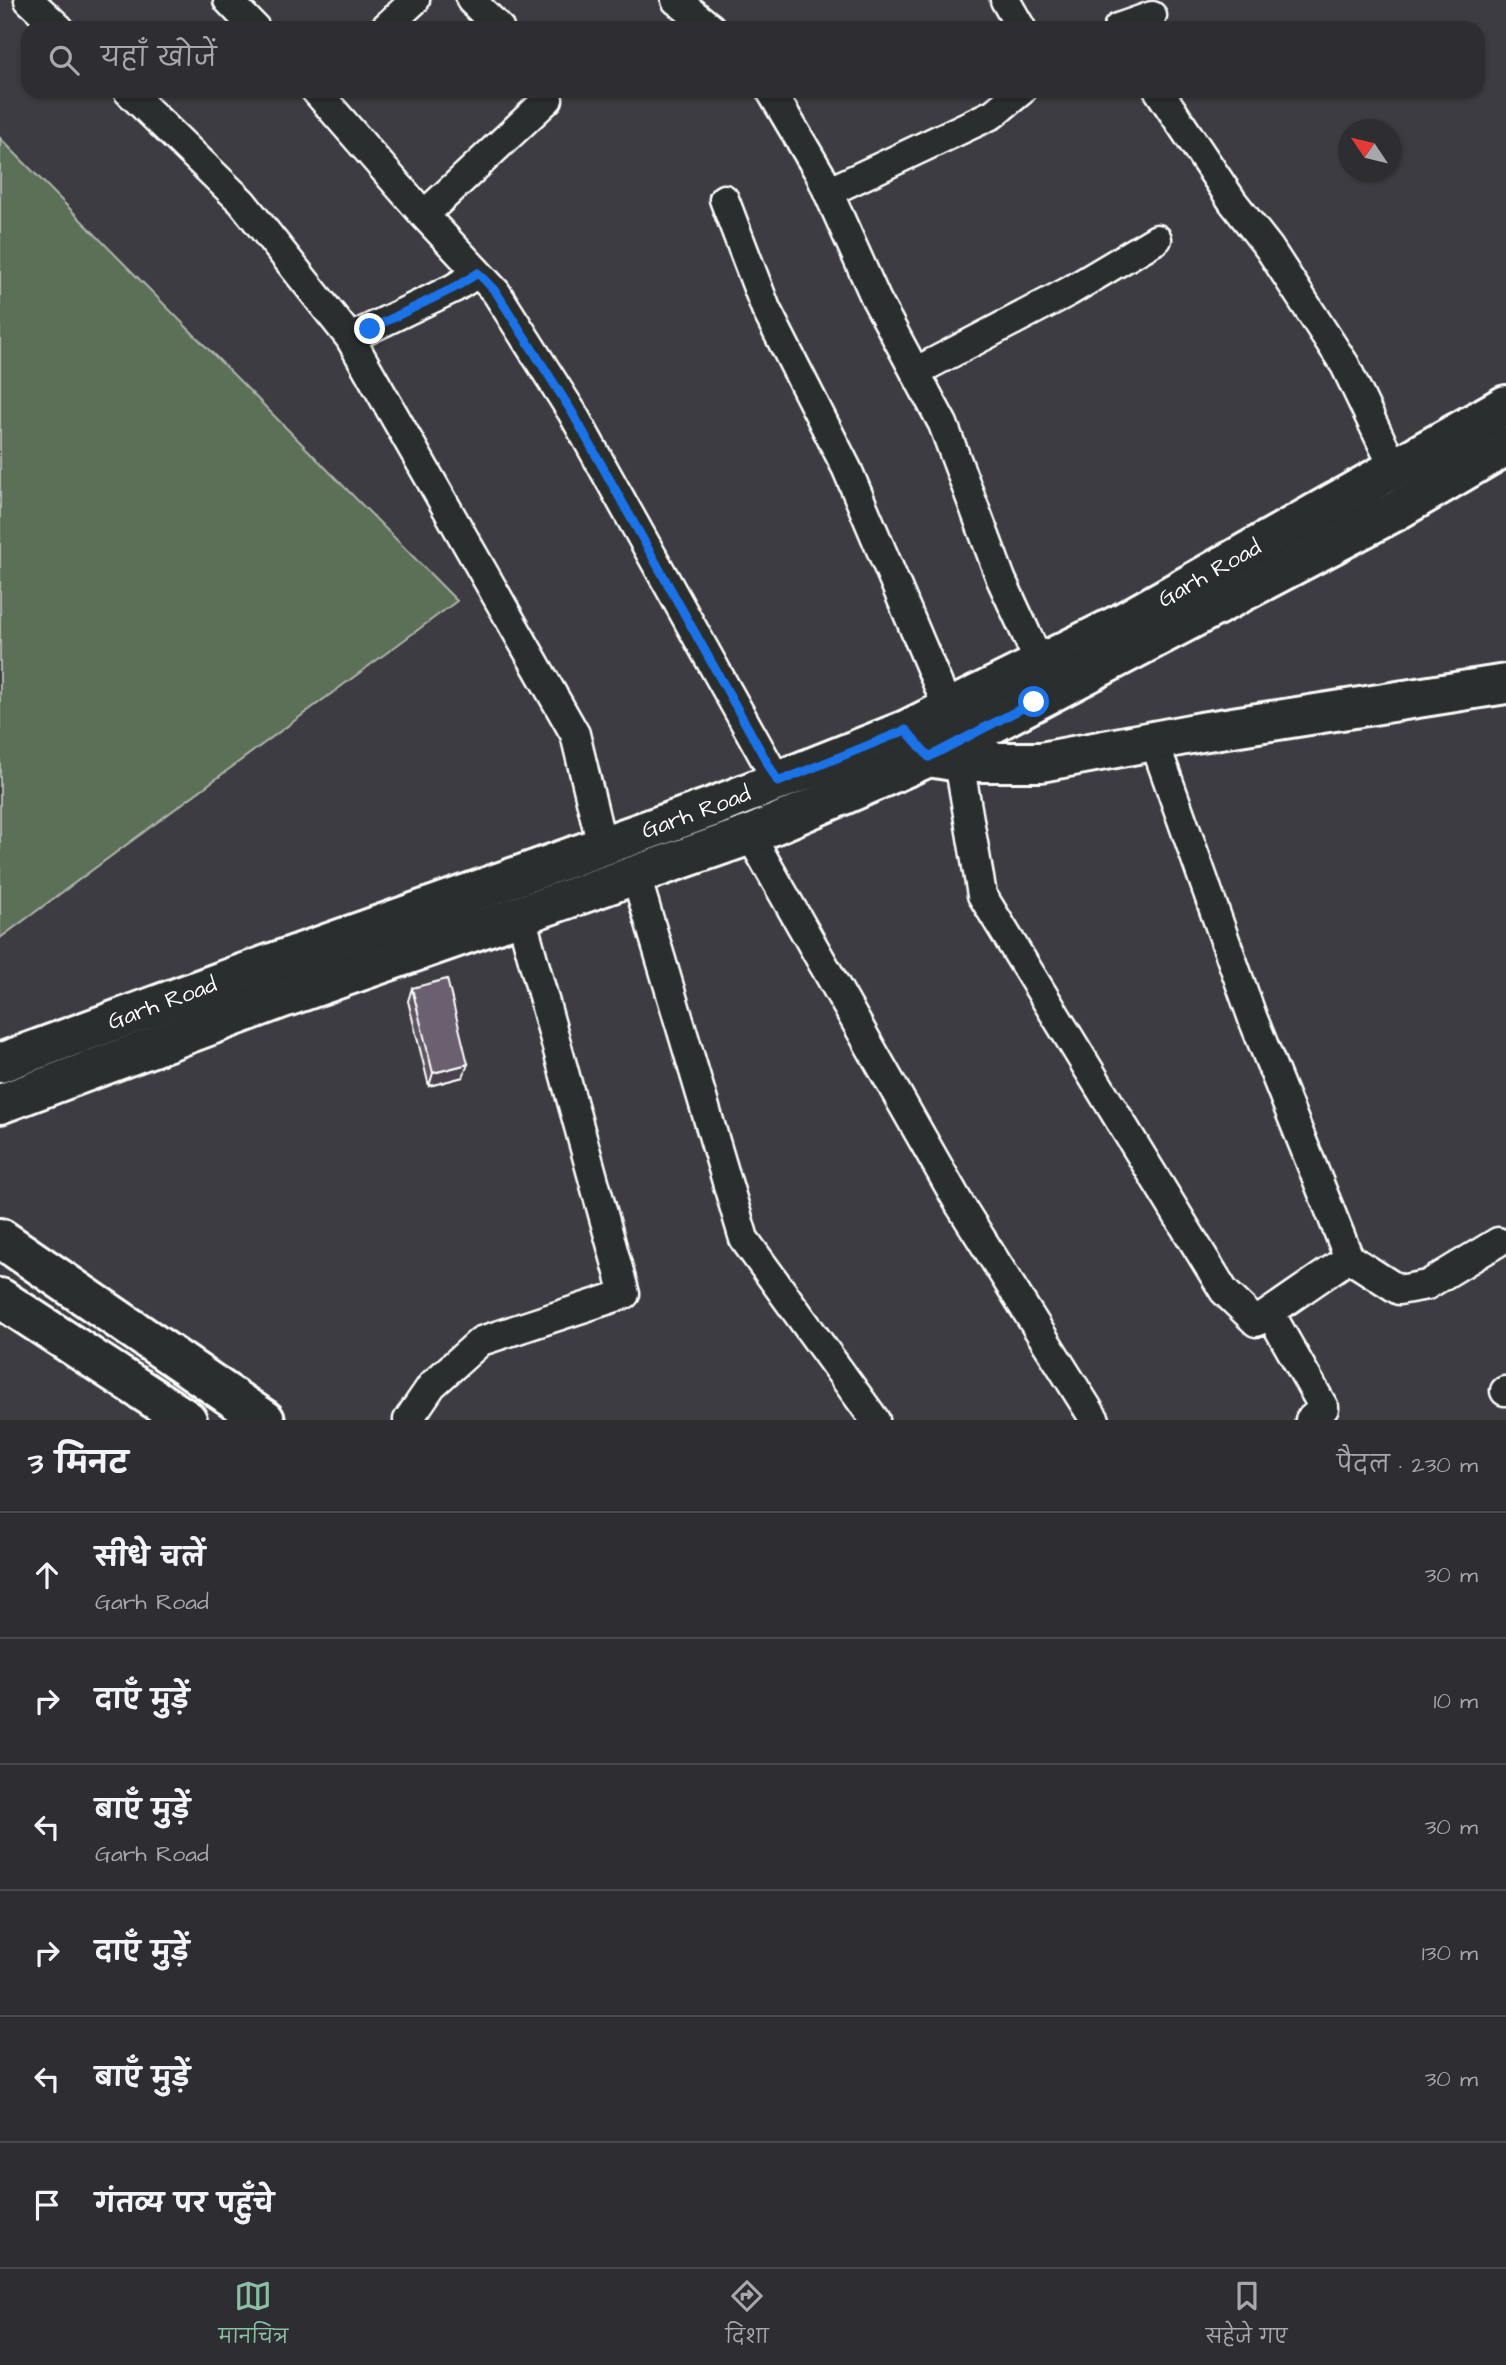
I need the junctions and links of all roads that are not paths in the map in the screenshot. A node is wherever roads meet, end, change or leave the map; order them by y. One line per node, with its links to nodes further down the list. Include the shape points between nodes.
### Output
1 (29, 0): 8 (street)
2 (228, 0): 9 (street)
3 (415, 0): 10 (street)
4 (471, 0): 11 (street)
5 (676, 0): 12 (street)
6 (1005, 0): 13 (street)
7 (1153, 16): 14 (street)
8 (52, 21)
9 (248, 21)
10 (393, 21)
11 (492, 21)
12 (702, 21)
13 (1017, 21)
14 (1138, 21)
15 (135, 98): 26 (street, via 242,202)
16 (323, 98): 23 (street)
17 (548, 98): 23 (street)
18 (775, 98): 21 (street)
19 (1012, 98): 21 (street, via 993,114)
20 (1164, 98): 30 (street, via 1345,365)
21 (828, 192): 27 (street)
22 (724, 199): 34 (street, via 766,309 847,469)
23 (424, 215): 25 (street)
24 (1157, 239): 27 (street, via 1068,292)
25 (478, 273): 26 (street); 36 (street, via 496,292 572,412)
26 (350, 338): 38 (street, via 575,734)
27 (915, 372): 32 (street, via 943,424 1001,579)
28 (1506, 405): 30 (main road, Garh Road)
29 (1506, 446): 31 (main road, Garh Road, via 1394,512)
30 (1394, 468): 31 (main road, Garh Road)
31 (1315, 534): 32 (main road, Garh Road); 34 (main road, Garh Road)
32 (1040, 664): 34 (main road, Garh Road)
33 (1506, 684): 35 (main road)
34 (941, 740): 35 (main road, via 1041,762); 36 (main road, Garh Road); 37 (main road, Garh Road); 49 (street, via 982,895 1224,1291 1256,1322)
35 (1154, 741): 47 (street, via 1253,1018)
36 (778, 782): 38 (main road, Garh Road)
37 (750, 835): 39 (main road, Garh Road); 54 (street, via 960,1205)
38 (602, 846): 41 (main road, Garh Road)
39 (636, 876): 40 (main road, Garh Road); 53 (street, via 744,1239)
40 (521, 916): 42 (main road, Garh Road); 52 (street, via 625,1294 481,1340 432,1385)
41 (354, 934): 42 (main road); 43 (main road, Garh Road)
42 (367, 969): 44 (main road, Garh Road)
43 (0, 1063)
44 (0, 1104)
45 (0, 1238): 51 (main road)
46 (1499, 1242): 47 (street, via 1427,1285 1399,1290)
47 (1349, 1258): 49 (street)
48 (0, 1298): 50 (main road)
49 (1270, 1312): 55 (street, via 1324,1408)
50 (187, 1420)
51 (265, 1420)
52 (408, 1420)
53 (875, 1420)
54 (1095, 1420)
55 (1310, 1420)

